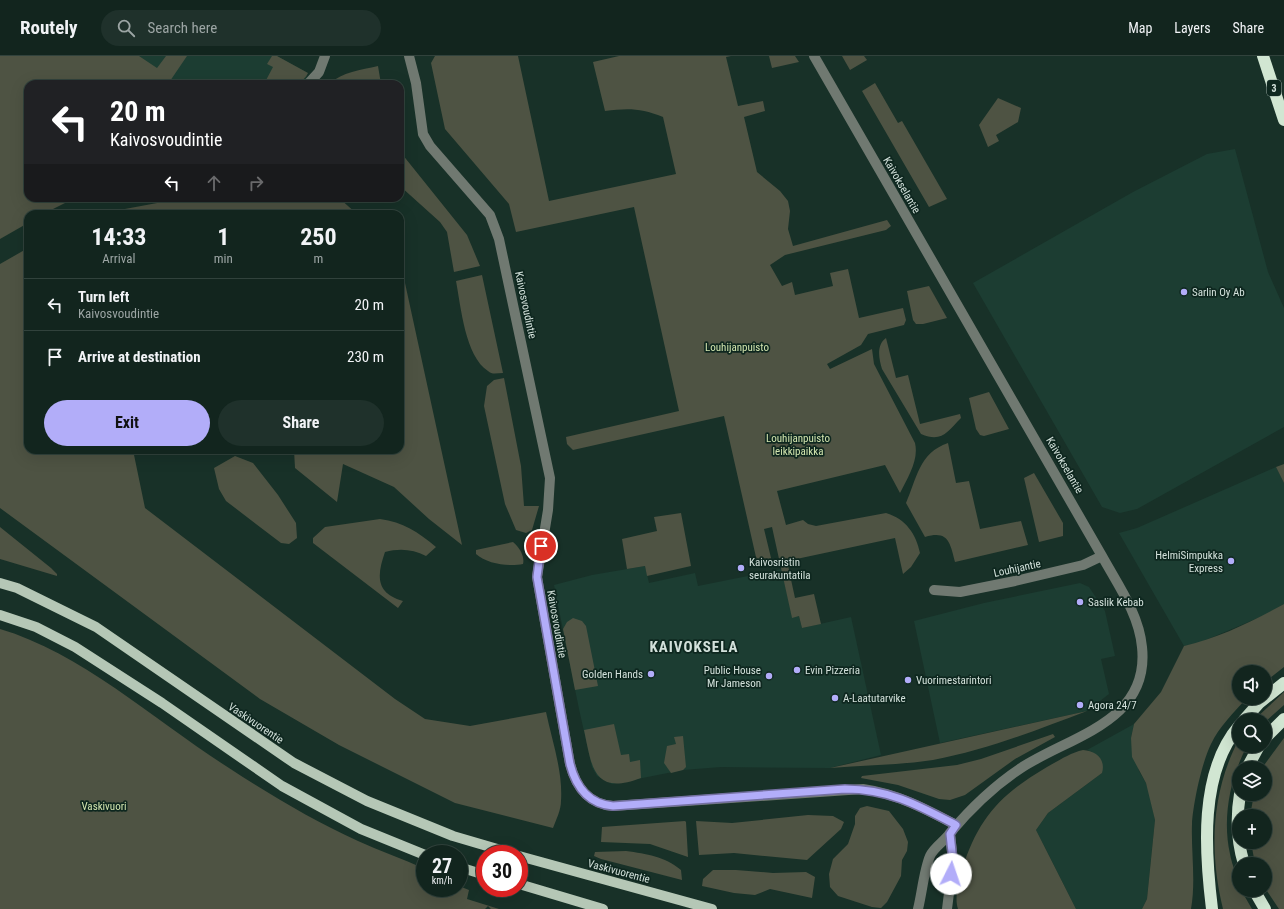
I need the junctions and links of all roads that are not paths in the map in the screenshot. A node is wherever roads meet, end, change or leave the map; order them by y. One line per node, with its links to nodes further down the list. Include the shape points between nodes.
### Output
1 (324, 56): 5 (street, via 319,72)
2 (409, 56): 17 (street, Kaivosvoudintie, via 424,134 430,146 490,215 500,239 550,478 548,510 537,577 570,764 581,790 594,801 613,806 863,789 907,800)
3 (814, 56): 7 (street, Kaivokselantie)
4 (1263, 56): 6 (highway, 3)
5 (312, 80)
6 (1284, 120)
7 (1102, 556): 9 (street, Louhijantie, via 1083,565 992,586 957,593); 17 (street, Kaivokselantie, via 1133,614 1138,629 1142,648 1142,672 1134,695 1119,713 1099,727 1006,779 978,801)
8 (0, 583): 19 (main road, Vaskivuorentie, via 17,588 96,627 294,763 366,801 453,836)
9 (934, 590)
10 (0, 615): 20 (main road, via 36,627 75,647 162,703 282,786 361,829)
11 (1284, 683): 12 (highway, via 1258,703)
12 (1250, 713)
13 (1284, 718): 14 (highway)
14 (1272, 731)
15 (1232, 735): 29 (highway, via 1217,768 1208,806 1207,867)
16 (1239, 801): 21 (highway, via 1237,828)
17 (956, 825): 18 (street, Kaivokselantie)
18 (950, 834): 27 (street, Kaivokselantie, via 930,855); 28 (street, via 953,861)
19 (484, 845)
20 (416, 851)
21 (1242, 857)
22 (528, 858): 26 (main road, Vaskivuorentie)
23 (528, 887): 25 (main road)
24 (1258, 897): 30 (highway)
25 (603, 909)
26 (712, 909)
27 (918, 909)
28 (948, 909)
29 (1212, 909)
30 (1265, 909)

